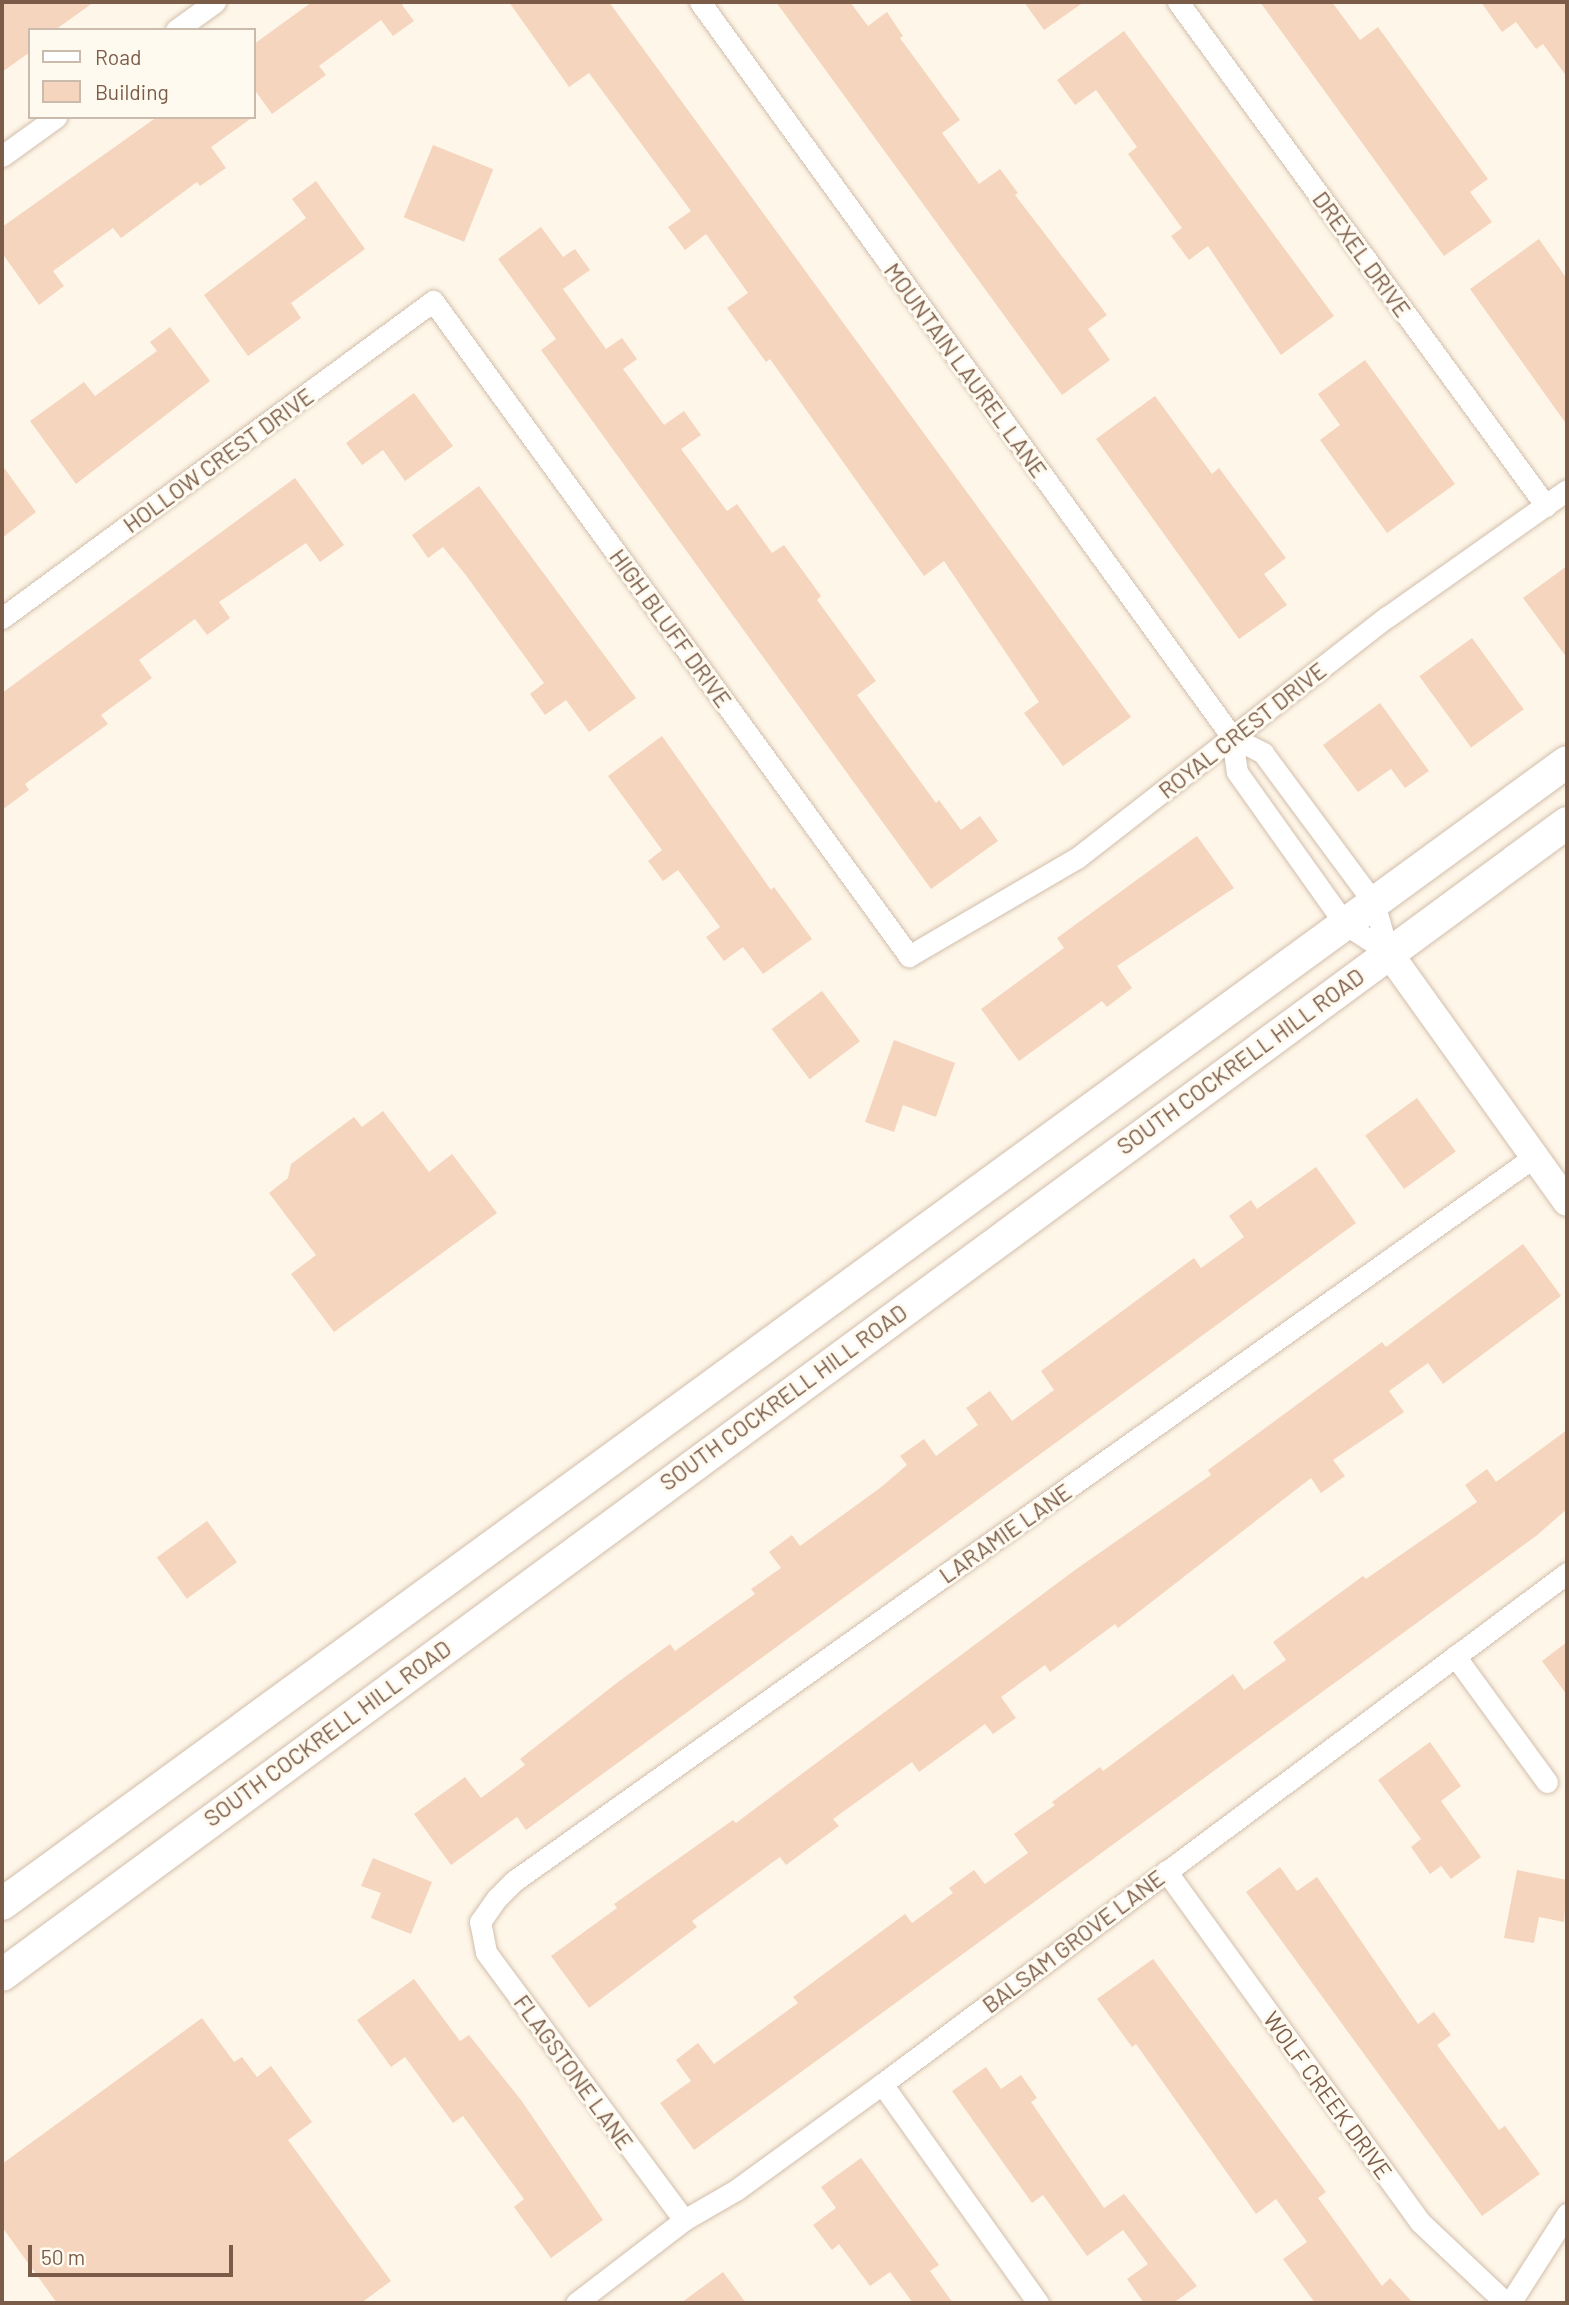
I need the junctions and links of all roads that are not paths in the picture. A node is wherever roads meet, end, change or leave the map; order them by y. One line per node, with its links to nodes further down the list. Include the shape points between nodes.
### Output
1 (215, 2): 4 (street)
2 (700, 2): 11 (street, MOUNTAIN LAUREL LANE)
3 (1178, 2): 9 (street, DREXEL DRIVE)
4 (179, 28)
5 (53, 119): 6 (street)
6 (2, 156)
7 (433, 301): 10 (street, HOLLOW CREST DRIVE); 17 (street, HIGH BLUFF DRIVE)
8 (1567, 490): 9 (street, ROYAL CREST DRIVE)
9 (1546, 506): 11 (street, ROYAL CREST DRIVE, via 1387,617)
10 (2, 618)
11 (1232, 737): 14 (street, MOUNTAIN LAUREL LANE, via 1263,753); 15 (street, MOUNTAIN LAUREL LANE, via 1237,772); 17 (street, ROYAL CREST DRIVE, via 1077,859)
12 (1567, 762): 14 (main road)
13 (1567, 823): 16 (main road, SOUTH COCKRELL HILL ROAD)
14 (1374, 903): 15 (main road); 16 (street, MOUNTAIN LAUREL LANE)
15 (1345, 924): 16 (street, MOUNTAIN LAUREL LANE); 24 (main road)
16 (1388, 953): 18 (street, MOUNTAIN LAUREL LANE); 26 (main road, SOUTH COCKRELL HILL ROAD)
17 (909, 956)
18 (1534, 1157): 19 (street, MOUNTAIN LAUREL LANE); 25 (street, LARAMIE LANE, via 514,1881)
19 (1567, 1202)
20 (1567, 1573): 21 (street, BALSAM GROVE LANE)
21 (1455, 1656): 22 (street); 23 (street, BALSAM GROVE LANE)
22 (1547, 1782)
23 (1166, 1871): 27 (street, BALSAM GROVE LANE); 32 (street, WOLF CREEK DRIVE, via 1420,2222)
24 (2, 1904)
25 (483, 1918): 29 (street, FLAGSTONE LANE, via 486,1952)
26 (2, 1975)
27 (882, 2084): 29 (street, BALSAM GROVE LANE, via 736,2190); 31 (street)
28 (1567, 2214): 32 (street)
29 (684, 2220): 30 (street, BALSAM GROVE LANE)
30 (585, 2301)
31 (1038, 2303)
32 (1508, 2303)

